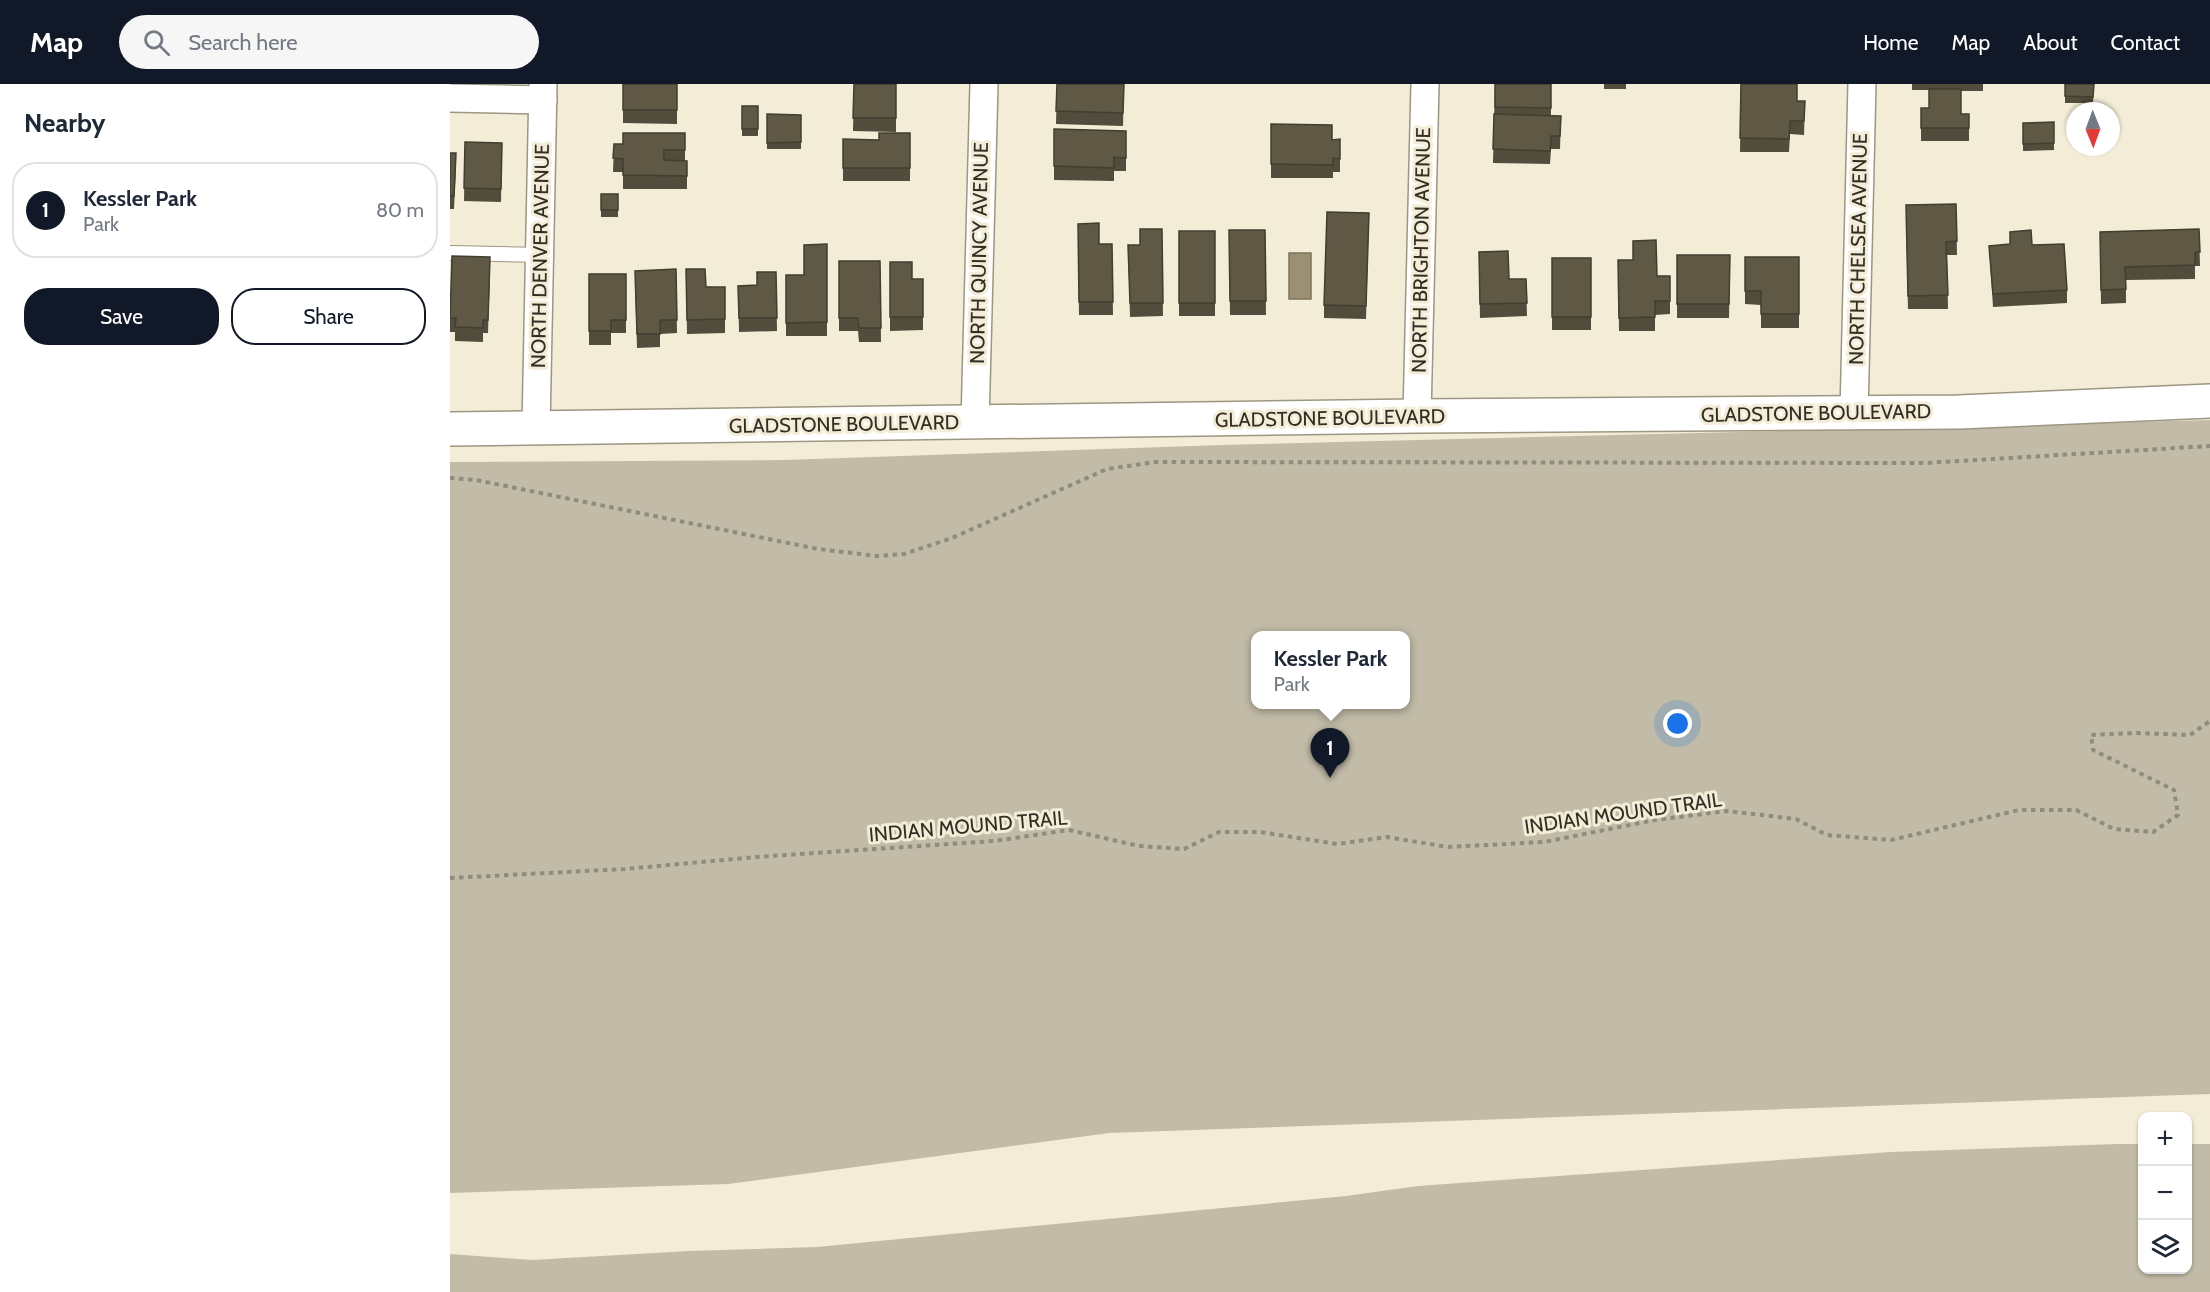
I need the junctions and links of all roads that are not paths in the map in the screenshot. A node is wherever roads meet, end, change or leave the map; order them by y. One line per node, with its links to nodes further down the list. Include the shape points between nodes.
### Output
1 (984, 84): 11 (street, NORTH QUINCY AVENUE)
2 (1425, 84): 10 (street, NORTH BRIGHTON AVENUE)
3 (1862, 84): 9 (street, NORTH CHELSEA AVENUE)
4 (543, 92): 5 (street); 7 (street, NORTH DENVER AVENUE)
5 (450, 98)
6 (450, 254): 7 (lane)
7 (540, 255): 12 (street, NORTH DENVER AVENUE)
8 (2210, 401): 9 (street, GLADSTONE BOULEVARD)
9 (1854, 413): 10 (street, GLADSTONE BOULEVARD)
10 (1417, 416): 11 (street, GLADSTONE BOULEVARD)
11 (975, 423): 12 (street, GLADSTONE BOULEVARD)
12 (536, 428): 13 (street, GLADSTONE BOULEVARD)
13 (450, 429)

